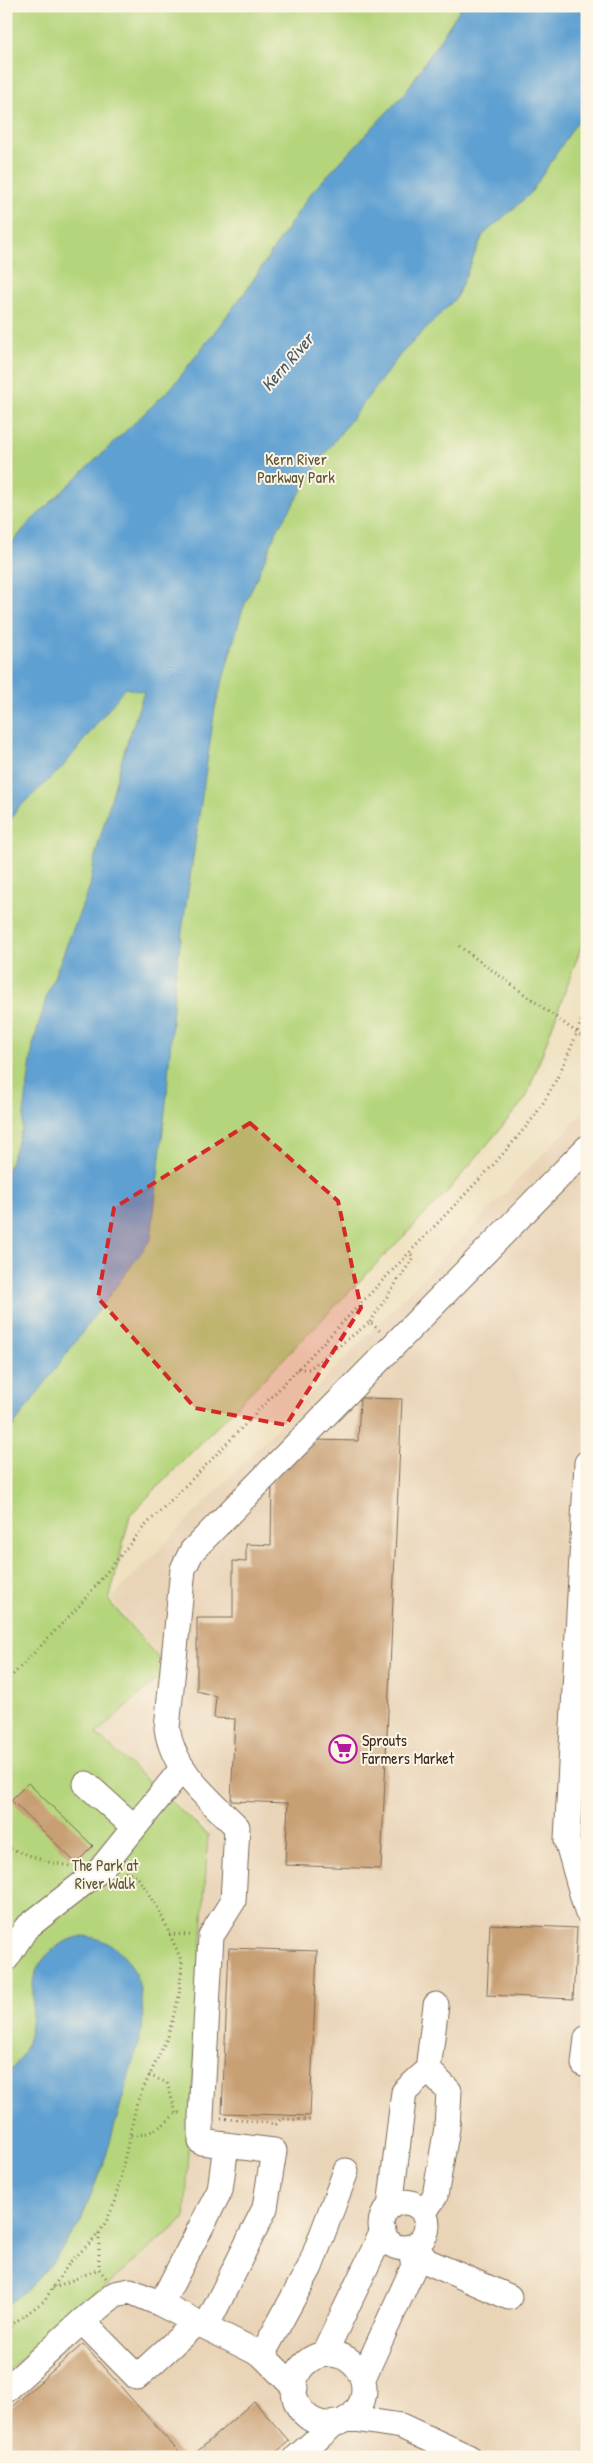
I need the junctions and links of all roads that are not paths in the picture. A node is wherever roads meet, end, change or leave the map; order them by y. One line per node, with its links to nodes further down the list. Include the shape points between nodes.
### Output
1 (587, 1148): 3 (lane, via 192,1551 183,1569 167,1728 169,1746)
2 (587, 1463): 6 (lane, via 567,1840)
3 (182, 1770): 5 (lane); 12 (lane, via 237,1827 233,1901 211,1936 201,2116 201,2142)
4 (86, 1784): 5 (lane)
5 (134, 1827): 7 (lane, via 100,1870 26,1928)
6 (587, 1912)
7 (6, 1959)
8 (436, 2005): 11 (lane)
9 (587, 2038): 10 (lane)
10 (584, 2064)
11 (428, 2070): 14 (lane, via 404,2092); 15 (lane, via 449,2091 447,2128 435,2196)
12 (226, 2145): 19 (lane, via 220,2190); 21 (lane, via 274,2151 265,2208)
13 (346, 2171): 23 (lane, via 310,2267)
14 (390, 2207): 15 (lane, via 396,2203 411,2203); 16 (lane, via 382,2219)
15 (424, 2212): 17 (lane, via 427,2219 425,2234)
16 (383, 2231): 17 (lane, via 393,2245); 22 (lane)
17 (412, 2246): 18 (lane, via 426,2262); 24 (lane, via 414,2266)
18 (508, 2297)
19 (161, 2304): 20 (lane, via 130,2291 115,2294); 21 (lane)
20 (82, 2322): 21 (lane, via 137,2377); 25 (lane)
21 (202, 2324): 23 (lane)
22 (319, 2356): 23 (lane); 24 (lane, via 345,2357 354,2364); 26 (lane, via 298,2373)
23 (266, 2358): 26 (lane)
24 (363, 2384): 27 (lane, via 361,2404); 28 (lane)
25 (6, 2390)
26 (298, 2399): 27 (lane, via 314,2420); 29 (lane)
27 (342, 2420): 28 (lane); 29 (lane)
28 (401, 2426): 30 (lane)
29 (296, 2457)
30 (468, 2457)

